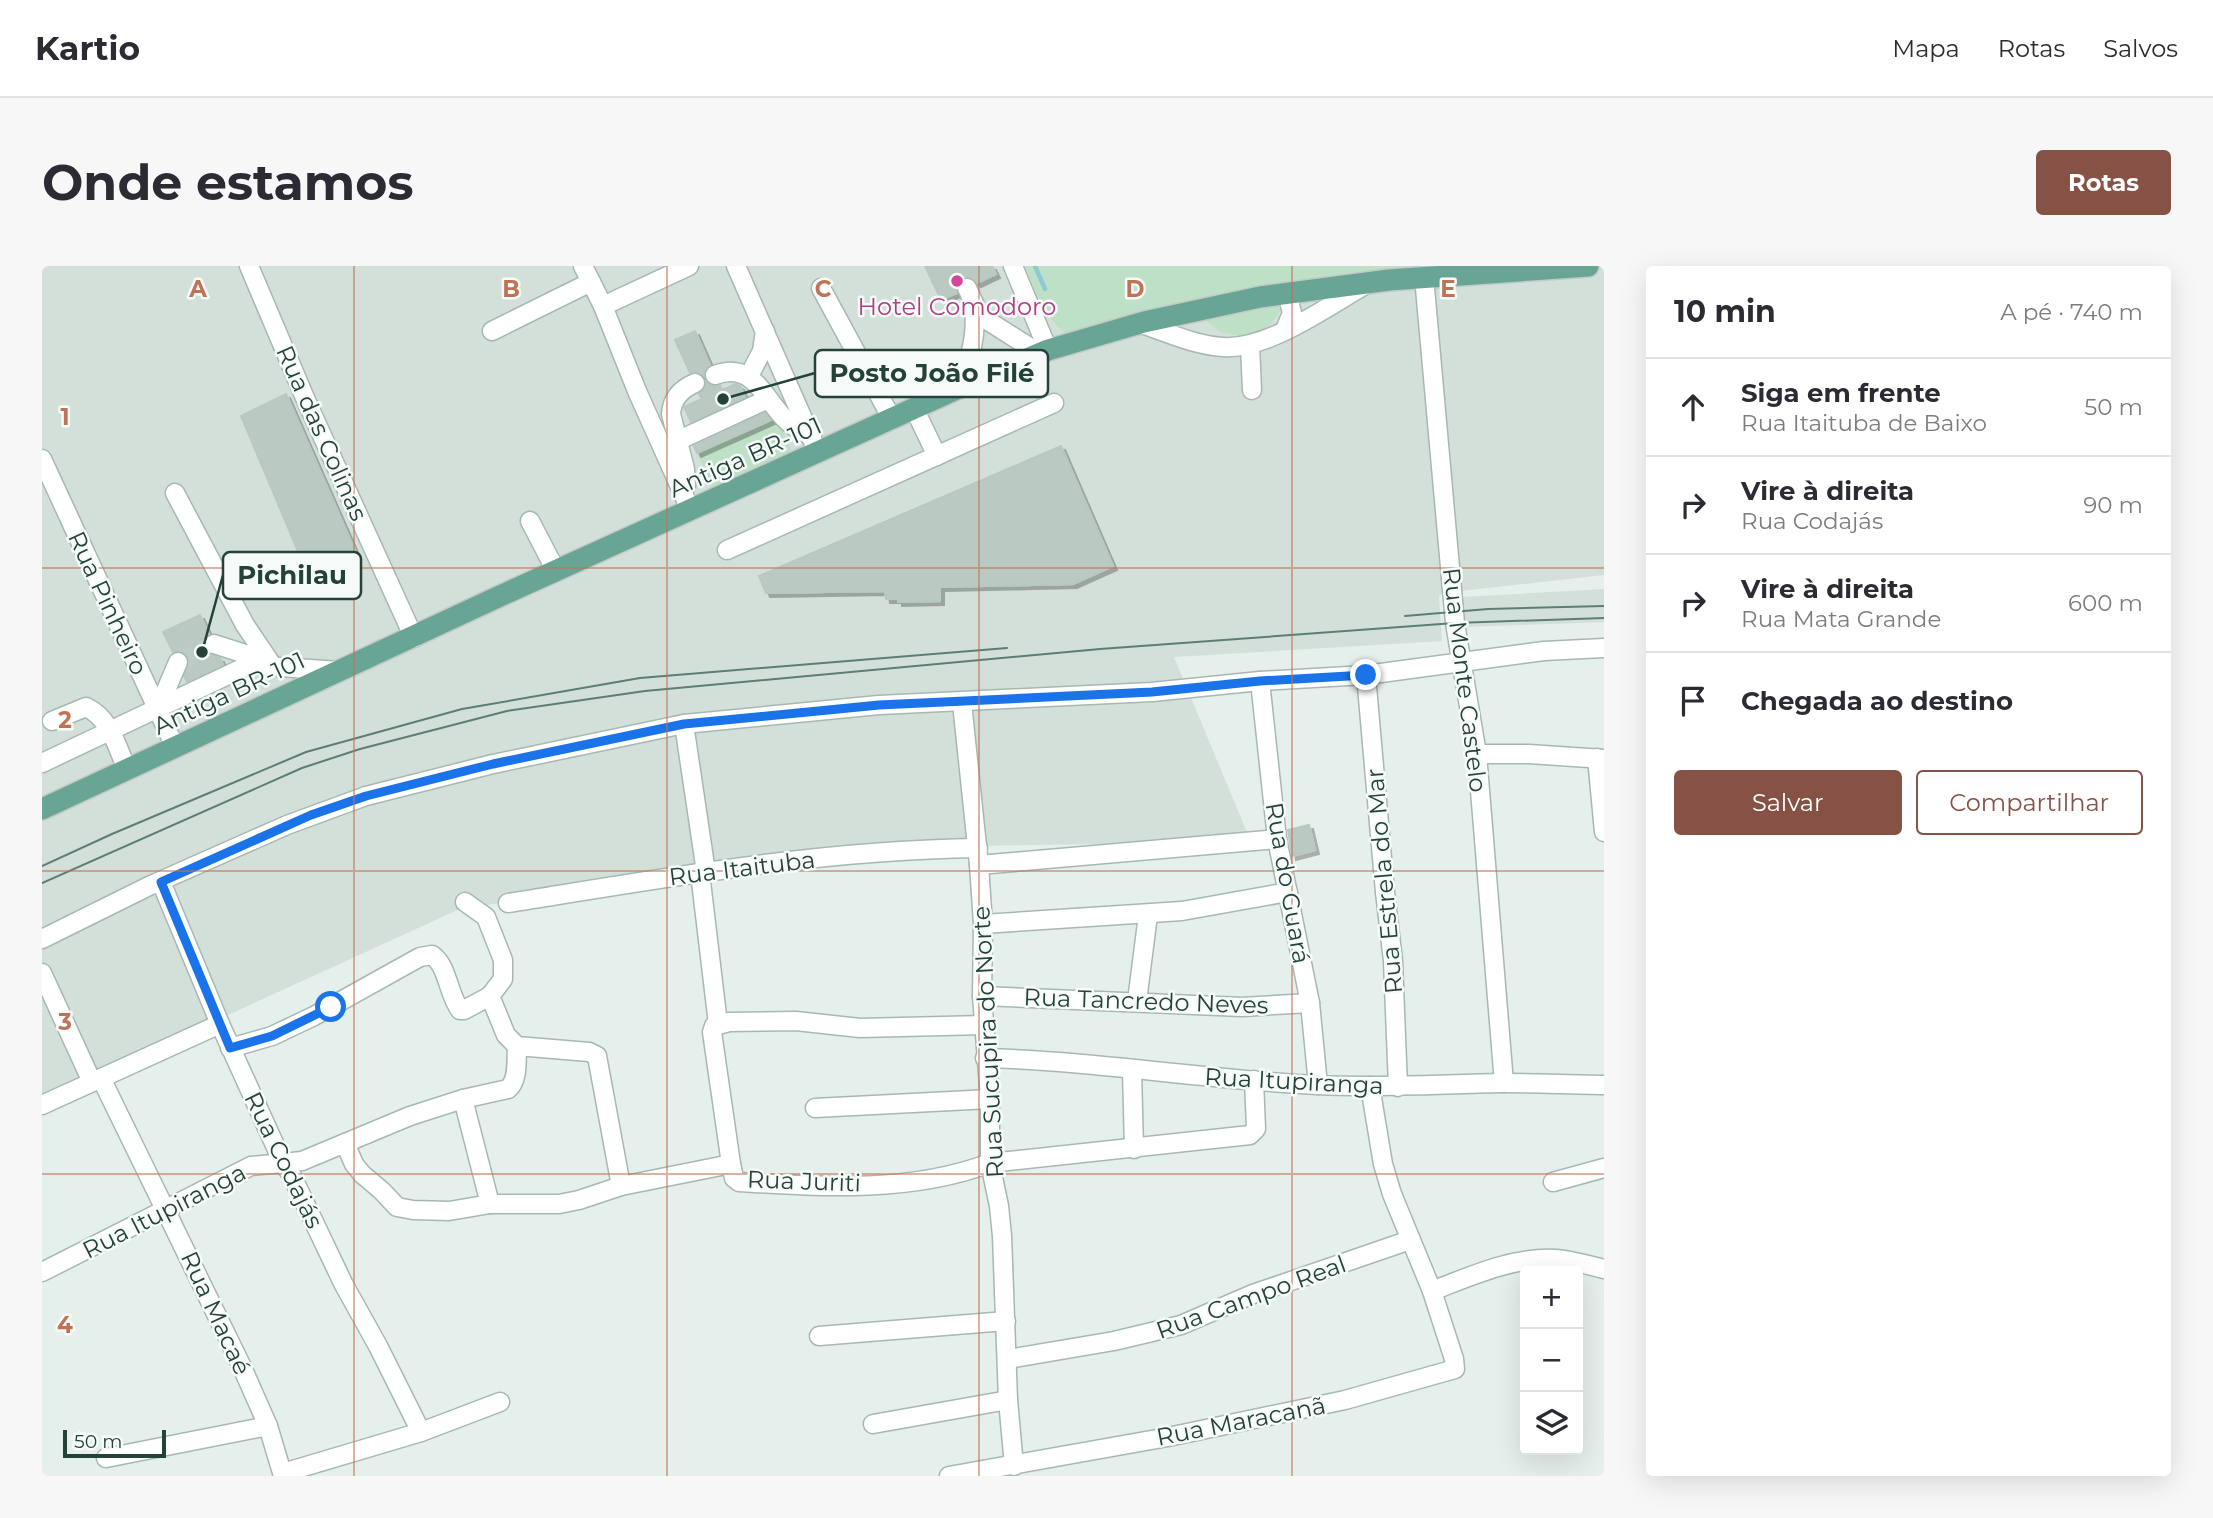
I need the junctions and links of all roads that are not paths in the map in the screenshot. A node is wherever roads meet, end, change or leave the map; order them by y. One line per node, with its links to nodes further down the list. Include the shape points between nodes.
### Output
1 (249, 266): 38 (street, Rua das Colinas)
2 (689, 266): 11 (street)
3 (736, 266): 14 (street)
4 (1013, 266): 19 (street)
5 (1588, 266): 7 (main road, Antiga BR-101)
6 (587, 274): 11 (street); 16 (street)
7 (1424, 277): 8 (main road, Antiga BR-101); 42 (street, Rua Monte Castelo)
8 (1370, 282): 10 (main road, Antiga BR-101); 15 (street)
9 (821, 288): 28 (street)
10 (1287, 293): 12 (main road, Antiga BR-101); 15 (street, via 1292,313)
11 (603, 306): 34 (street)
12 (1197, 309): 13 (main road, Antiga BR-101); 17 (street, via 1190,324)
13 (1139, 323): 17 (street); 19 (main road, Antiga BR-101)
14 (765, 330): 21 (street, via 762,351); 30 (street)
15 (1285, 330): 18 (street)
16 (492, 331)
17 (1200, 343): 18 (street)
18 (1250, 346): 24 (street)
19 (1046, 351): 23 (main road, Antiga BR-101); 23 (street, via 1031,348 985,319 970,294 974,337)
20 (715, 375): 21 (street, via 733,371)
21 (749, 376): 25 (street)
22 (695, 383): 29 (street, via 671,405)
23 (959, 388): 27 (main road, Antiga BR-101)
24 (1252, 390)
25 (768, 399): 29 (street); 30 (street)
26 (1054, 403): 31 (street)
27 (914, 408): 28 (main road, Antiga BR-101); 31 (street)
28 (892, 419): 30 (main road, Antiga BR-101, via 843,441)
29 (677, 441): 34 (street)
30 (815, 444): 34 (main road, Antiga BR-101)
31 (937, 456): 36 (street)
32 (42, 459): 48 (street, Rua Pinheiro)
33 (175, 493): 43 (street, via 245,625)
34 (688, 503): 37 (main road, Antiga BR-101)
35 (530, 521): 37 (street)
36 (727, 550)
37 (556, 571): 38 (main road, Antiga BR-101)
38 (414, 638): 44 (main road, Antiga BR-101)
39 (214, 644): 43 (street)
40 (1604, 648): 42 (street, via 1544,650)
41 (178, 662): 48 (street)
42 (1462, 663): 45 (street); 53 (street, Rua Monte Castelo)
43 (276, 664): 44 (street); 48 (street, via 249,665)
44 (340, 671): 52 (main road, Antiga BR-101)
45 (1366, 675): 46 (street); 87 (street, Rua Estrela do Mar, via 1393,961)
46 (1260, 681): 47 (street); 59 (street, Rua do Guará)
47 (962, 703): 50 (street, via 879,705); 60 (street, Rua Sucupira do Norte)
48 (158, 709): 51 (street); 52 (street, Rua Pinheiro)
49 (52, 721): 51 (street, via 86,707 98,713)
50 (684, 724): 61 (street); 62 (street, via 366,796 311,815)
51 (110, 732): 55 (street); 56 (street)
52 (175, 747): 56 (main road, Antiga BR-101)
53 (1477, 754): 54 (street); 83 (street, Rua Monte Castelo)
54 (1600, 759): 58 (street)
55 (42, 763)
56 (127, 770): 57 (main road, Antiga BR-101)
57 (42, 809)
58 (1604, 832)
59 (1277, 839): 60 (street, Rua Itaituba); 63 (street, Rua do Guará)
60 (979, 856): 61 (street, Rua Itaituba, via 908,849); 67 (street, Rua Sucupira do Norte)
61 (703, 872): 65 (street, Rua Itaituba); 74 (street)
62 (161, 882): 68 (street); 75 (street, Rua Codajás)
63 (1288, 892): 66 (street); 73 (street, Rua do Guará)
64 (465, 902): 70 (street, via 486,917 503,960 503,979)
65 (508, 903)
66 (1148, 915): 67 (street); 72 (street)
67 (983, 923): 71 (street, Rua Sucupira do Norte)
68 (42, 939)
69 (42, 973): 81 (street, Rua Macaé)
70 (490, 996): 77 (street, via 506,1035); 78 (street, via 464,1010 458,1008 440,961 428,955 303,1022)
71 (982, 996): 72 (street, Rua Tancredo Neves); 76 (street, Rua Sucupira do Norte)
72 (1137, 1001): 73 (street, Rua Tancredo Neves, via 1242,1007)
73 (1310, 1003): 84 (street, Rua do Guará)
74 (724, 1023): 76 (street, via 796,1021 860,1028); 96 (street, via 712,1032)
75 (220, 1024): 78 (street, Rua Codajás); 81 (street)
76 (984, 1025): 79 (street, Rua Sucupira do Norte)
77 (517, 1046): 88 (street, Rua Itupiranga, via 510,1088); 99 (street, via 595,1054)
78 (230, 1048): 94 (street, Rua Codajás)
79 (985, 1058): 80 (street, Rua Itupiranga); 89 (street, Rua Sucupira do Norte)
80 (1132, 1070): 82 (street, Rua Itupiranga); 93 (street)
81 (96, 1080): 90 (street); 101 (street, Rua Macaé)
82 (1254, 1080): 84 (street, Rua Itupiranga); 93 (street, Rua Juriti, via 1256,1129 1252,1134)
83 (1504, 1083): 85 (street, Rua Itupiranga); 87 (street, Rua Itupiranga)
84 (1318, 1085): 86 (street, Rua Itupiranga)
85 (1604, 1085)
86 (1370, 1086): 87 (street, Rua Itupiranga); 102 (street, via 1383,1164)
87 (1398, 1087)
88 (463, 1099): 92 (street, Rua Itupiranga); 100 (street)
89 (990, 1099): 91 (street); 95 (street, Rua Sucupira do Norte)
90 (42, 1105)
91 (815, 1108)
92 (345, 1143): 94 (street, Rua Itupiranga, via 302,1161); 100 (street, Rua Juriti, via 356,1168 397,1207 449,1211)
93 (1134, 1149): 95 (street, Rua Juriti)
94 (283, 1163): 101 (street, Rua Itupiranga, via 251,1166); 113 (street, Rua Codajás)
95 (990, 1163): 96 (street, Rua Juriti, via 928,1180 813,1187 739,1182); 106 (street, Rua Sucupira do Norte, via 999,1206)
96 (731, 1164): 99 (street, Rua Juriti)
97 (1604, 1168): 98 (street)
98 (1553, 1182)
99 (621, 1186): 100 (street, Rua Juriti, via 559,1203)
100 (490, 1204)
101 (166, 1211): 104 (street, Rua Itupiranga); 112 (street, Rua Macaé)
102 (1410, 1240): 105 (street); 108 (street, Rua Campo Real, via 1253,1294 1181,1325)
103 (1604, 1269): 105 (street, via 1556,1259 1528,1261 1500,1266)
104 (42, 1272)
105 (1432, 1291): 115 (street, Rua Maracanã, via 1454,1359 1453,1370 1345,1400)
106 (1006, 1321): 107 (street); 108 (street, Rua Sucupira do Norte)
107 (820, 1336)
108 (1008, 1359): 109 (street, Rua Sucupira do Norte)
109 (1008, 1399): 111 (street); 115 (street, Rua Sucupira do Norte)
110 (500, 1402): 113 (street)
111 (873, 1424)
112 (268, 1426): 114 (street); 116 (street, Rua Macaé)
113 (421, 1432): 116 (street)
114 (106, 1458)
115 (1014, 1466): 117 (street)
116 (283, 1475)
117 (949, 1476)

